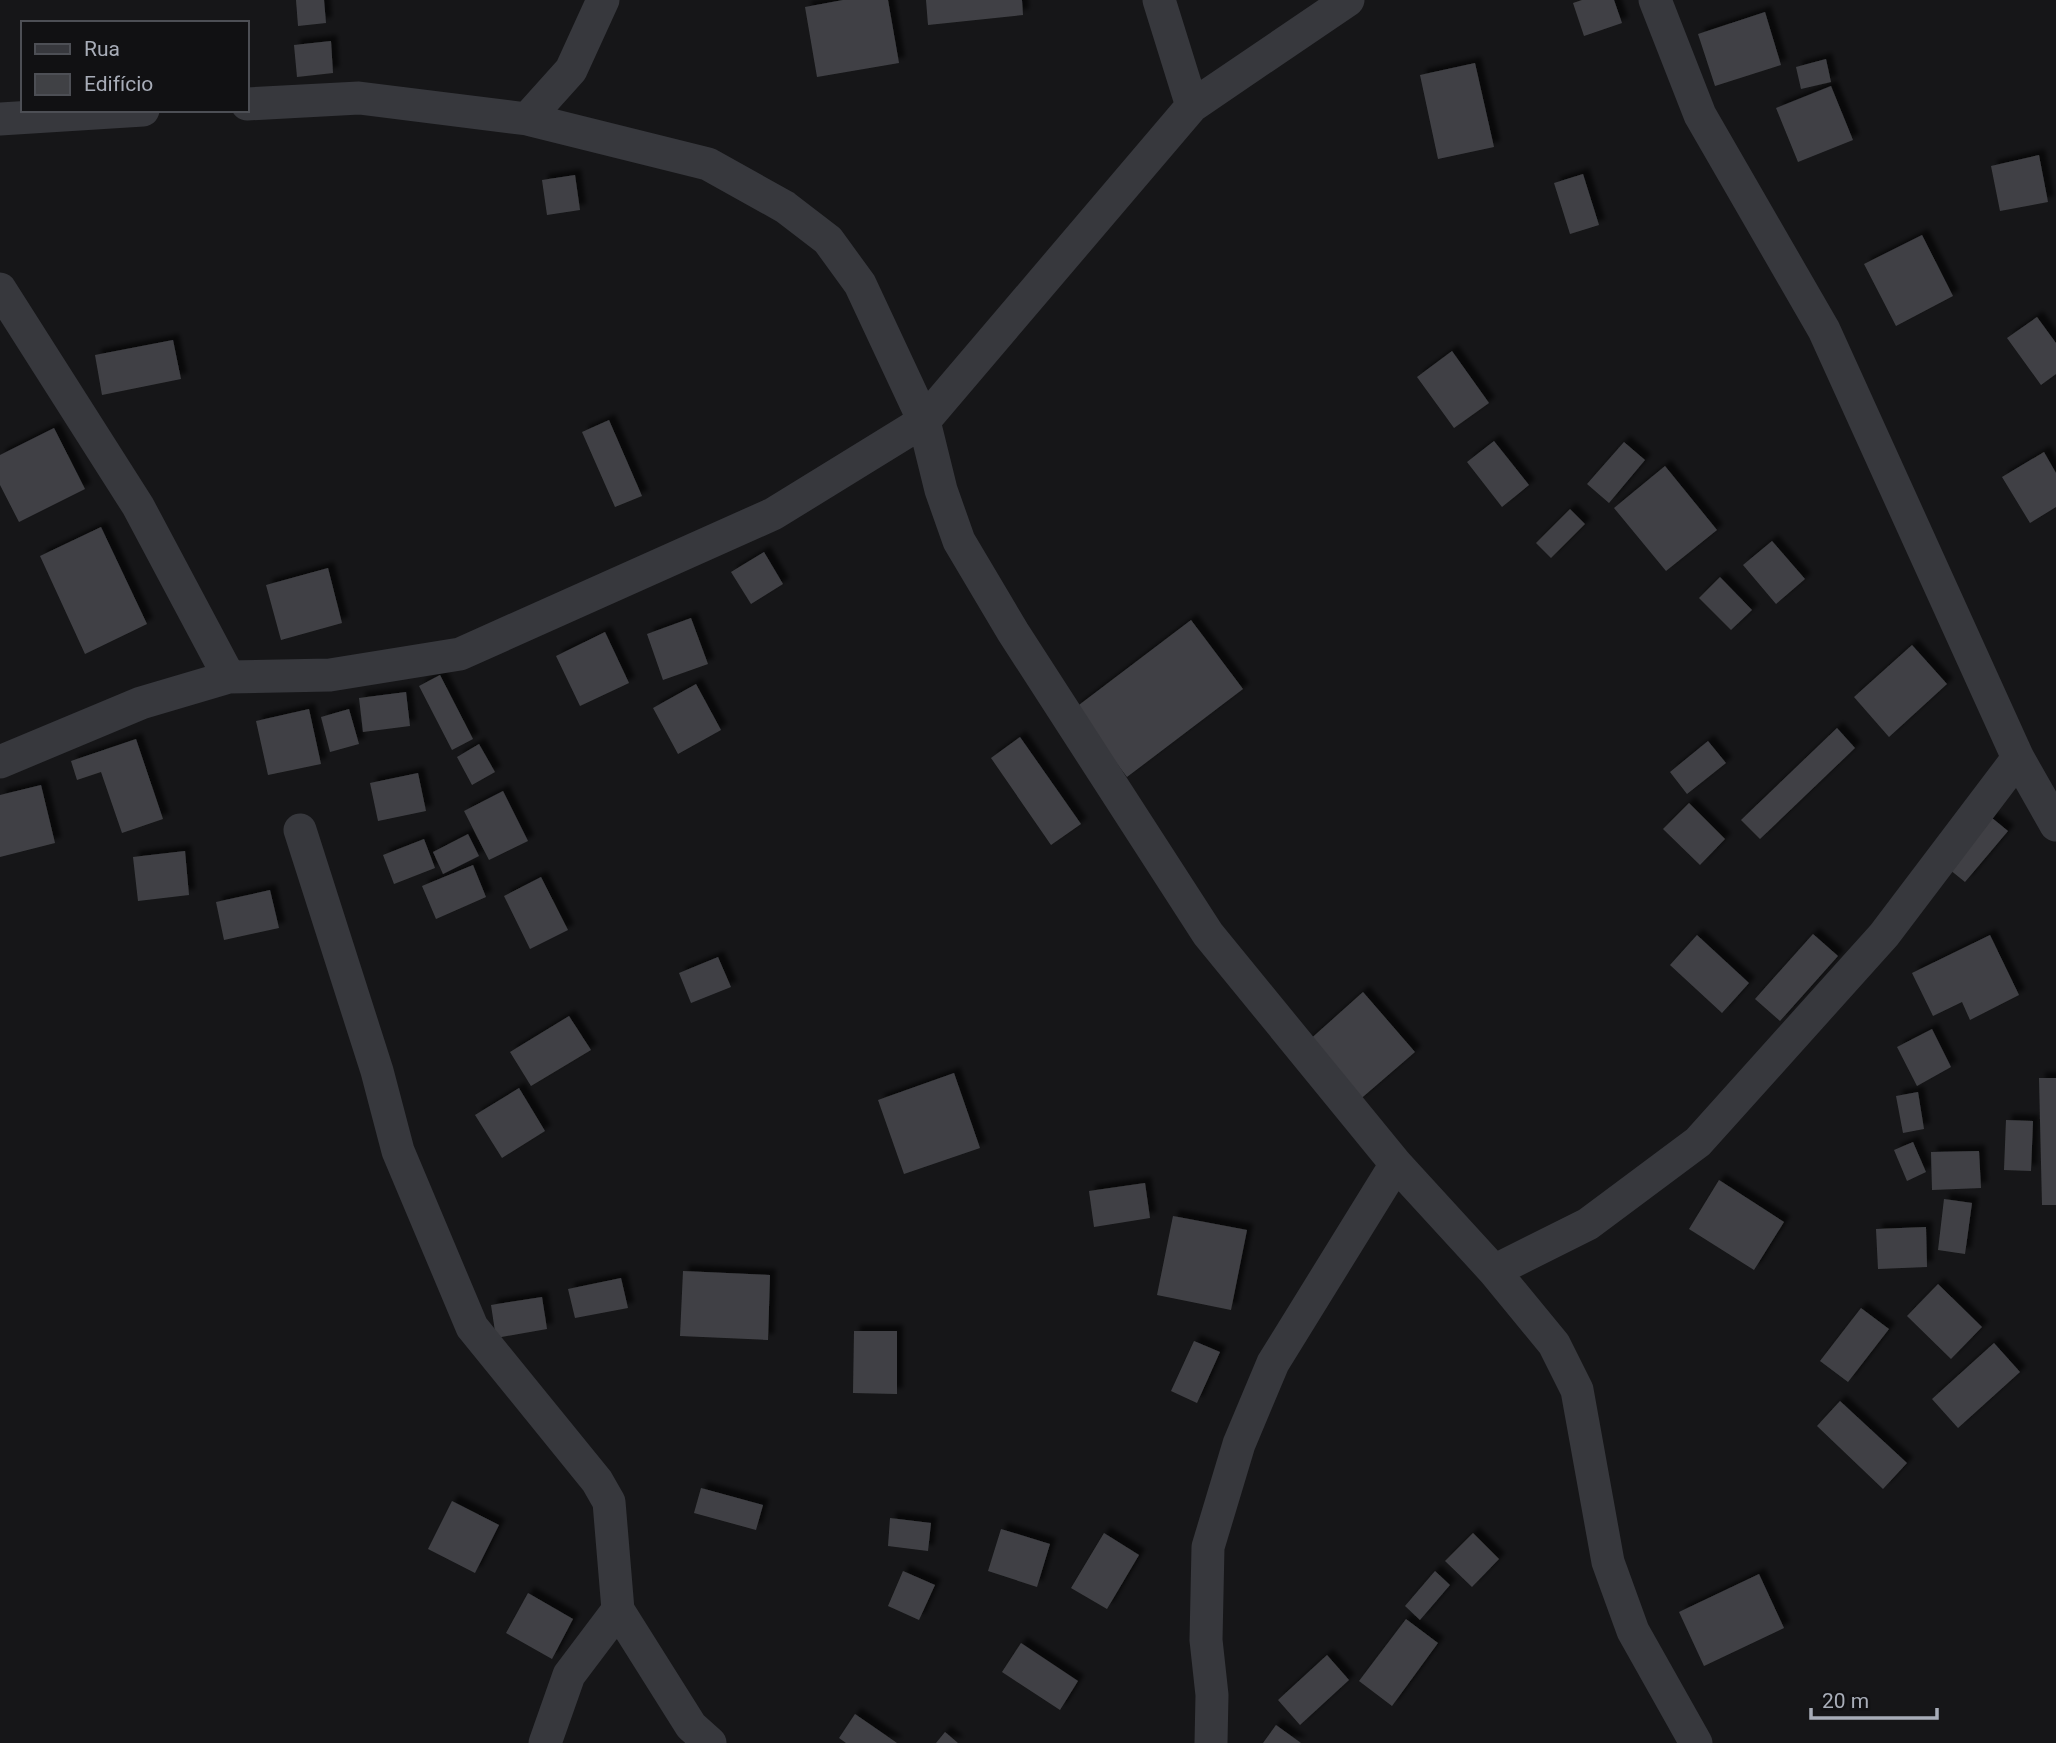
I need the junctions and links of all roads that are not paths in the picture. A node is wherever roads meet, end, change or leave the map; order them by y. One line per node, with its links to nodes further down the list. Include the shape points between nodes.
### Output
1 (603, 0): 9 (street, via 571,70)
2 (1159, 0): 6 (street)
3 (1348, 0): 6 (street)
4 (1655, 0): 13 (street, via 1700,115 1824,330)
5 (248, 104): 9 (street, via 359,98)
6 (1192, 106): 11 (street)
7 (111, 112): 8 (street)
8 (0, 119)
9 (527, 119): 11 (street, via 708,164 785,207 828,240 860,284)
10 (0, 289): 12 (street, via 138,506)
11 (924, 421): 12 (street, via 773,514 460,653 330,675); 17 (street, via 959,541 1013,632 1208,934)
12 (229, 677): 14 (street, via 141,702)
13 (2018, 758): 15 (street); 18 (street, via 1884,935 1698,1142 1588,1224)
14 (0, 762)
15 (2056, 825)
16 (300, 831): 19 (street, via 398,1151 472,1327 609,1502)
17 (1396, 1164): 18 (street); 22 (street, via 1273,1363 1238,1444 1209,1547 1206,1640)
18 (1494, 1272): 23 (street, via 1554,1344 1577,1390 1608,1562 1633,1631)
19 (618, 1610): 20 (street, via 569,1675); 21 (street, via 691,1726)
20 (545, 1743)
21 (710, 1743)
22 (1211, 1743)
23 (1696, 1743)

